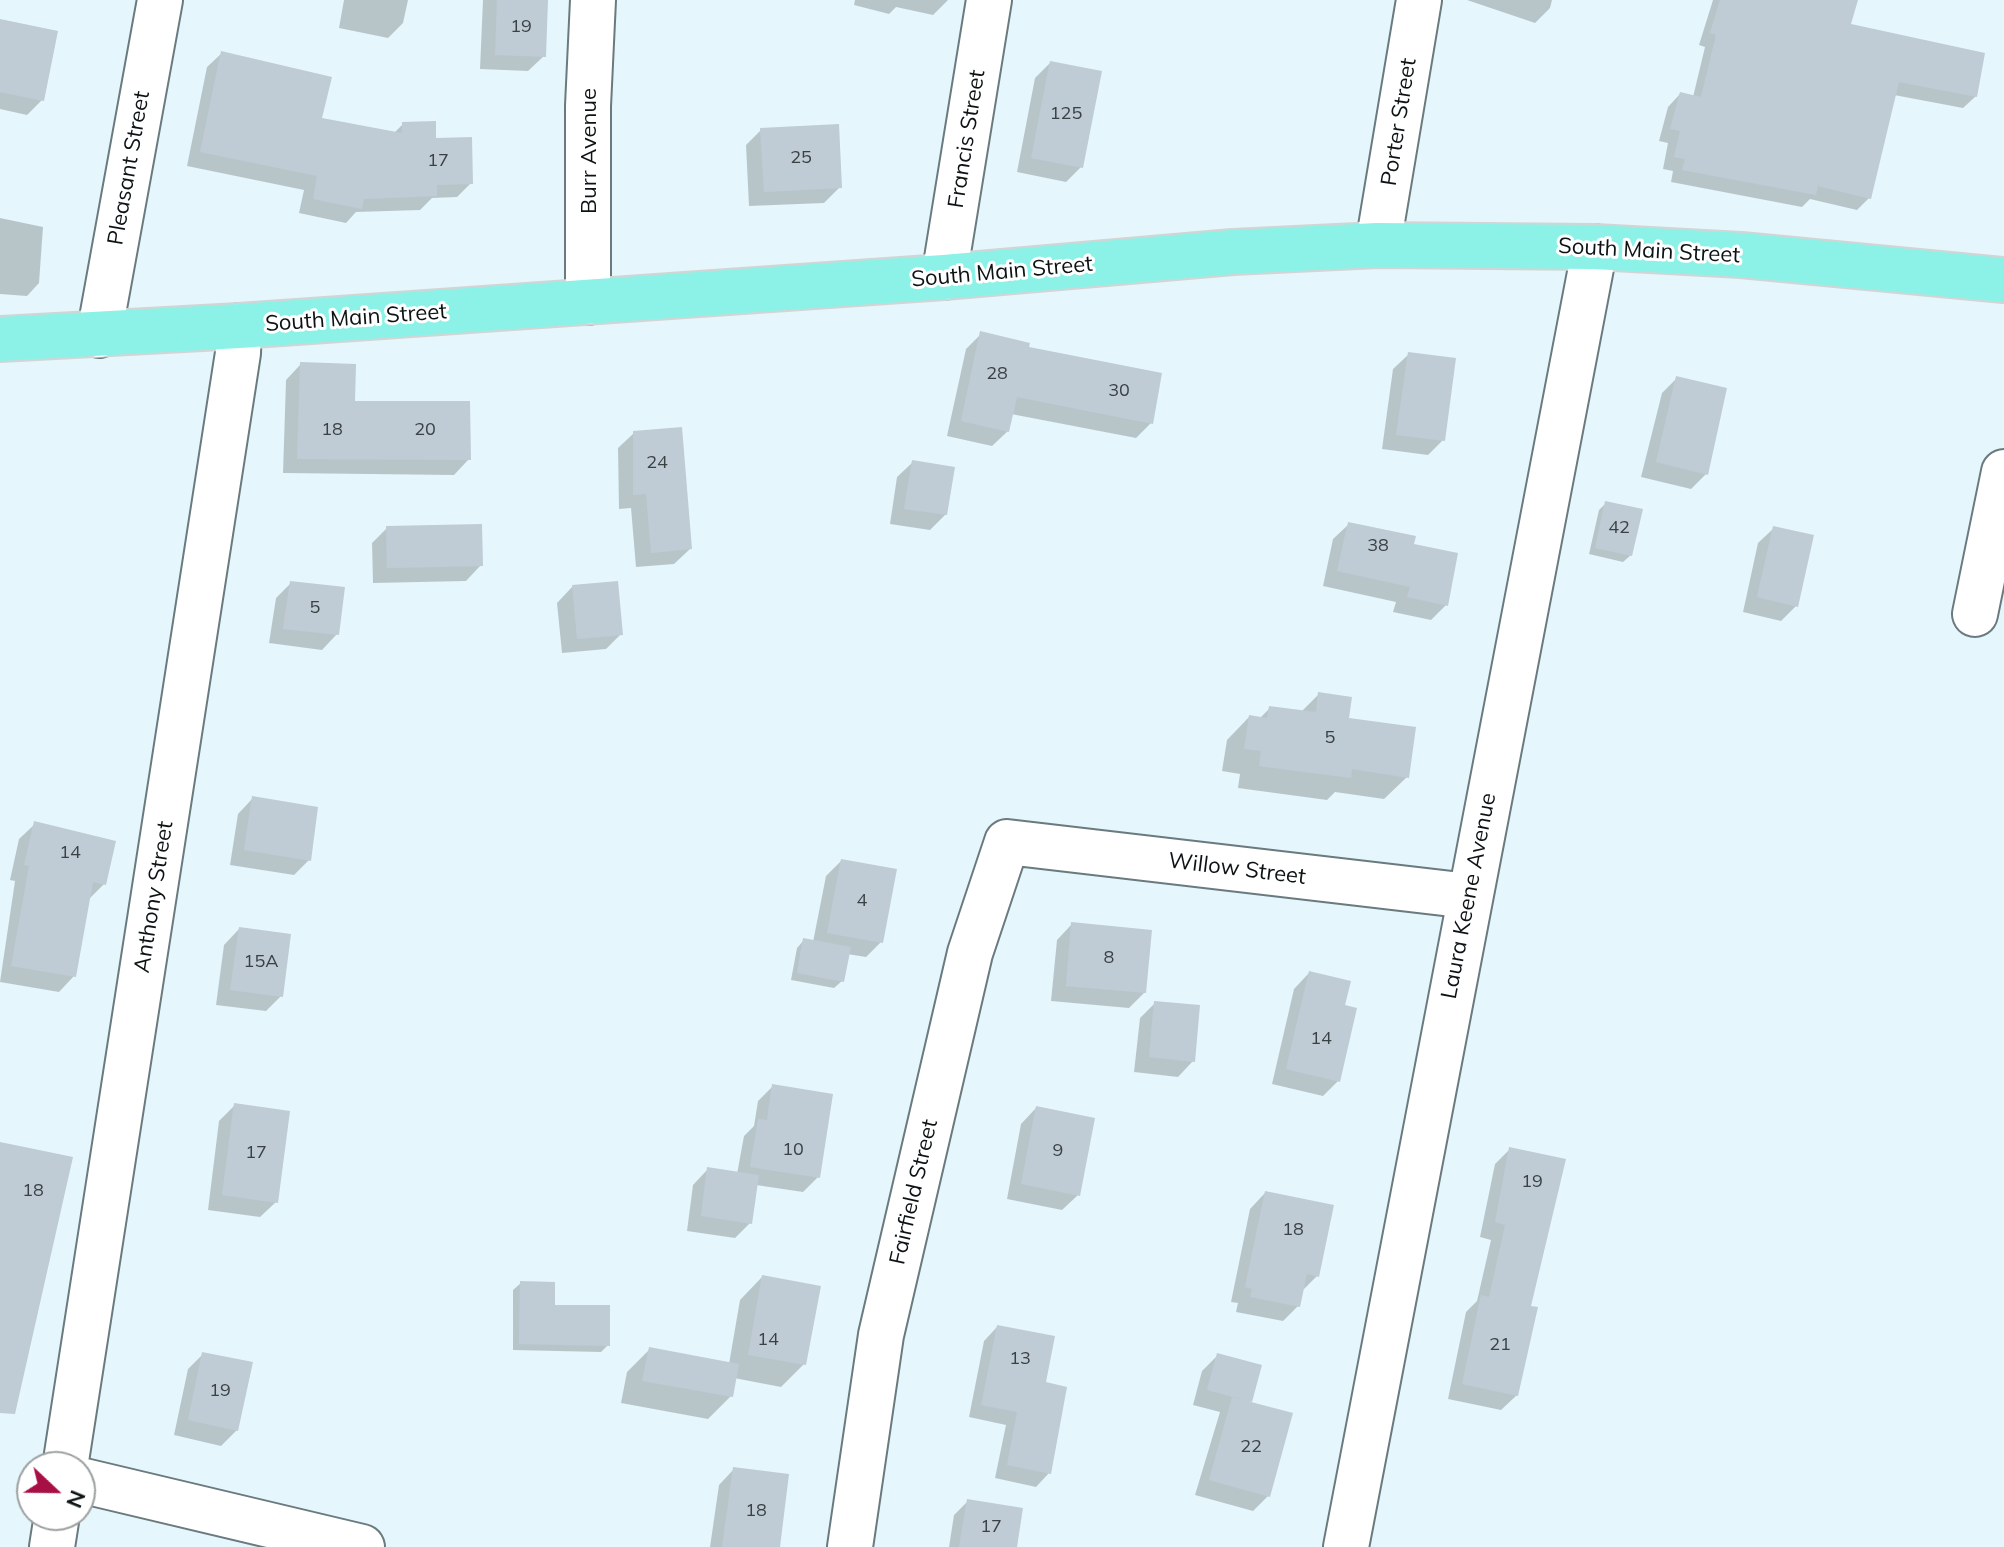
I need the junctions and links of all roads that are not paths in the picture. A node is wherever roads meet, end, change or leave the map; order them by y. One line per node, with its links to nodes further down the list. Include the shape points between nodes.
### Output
1 (160, 0): 11 (street, Pleasant Street)
2 (593, 0): 9 (street, Burr Avenue)
3 (989, 0): 7 (street, Francis Street)
4 (1419, 0): 5 (street, Porter Street)
5 (1378, 245): 6 (main road, South Main Street); 7 (main road, South Main Street)
6 (1595, 247): 8 (main road, South Main Street); 16 (street, Laura Keene Avenue)
7 (944, 277): 9 (main road, South Main Street)
8 (2004, 280)
9 (588, 302): 10 (main road, South Main Street)
10 (239, 326): 11 (main road, South Main Street); 17 (street, Anthony Street)
11 (99, 335): 12 (main road, South Main Street)
12 (0, 339)
13 (2004, 472): 14 (street)
14 (1975, 614)
15 (1006, 843): 16 (street, Willow Street); 20 (street, Fairfield Street, via 970,953 881,1335)
16 (1469, 896): 21 (street, Laura Keene Avenue)
17 (67, 1451)
18 (96, 1484): 19 (street)
19 (362, 1547)
20 (850, 1547)
21 (1346, 1547)

